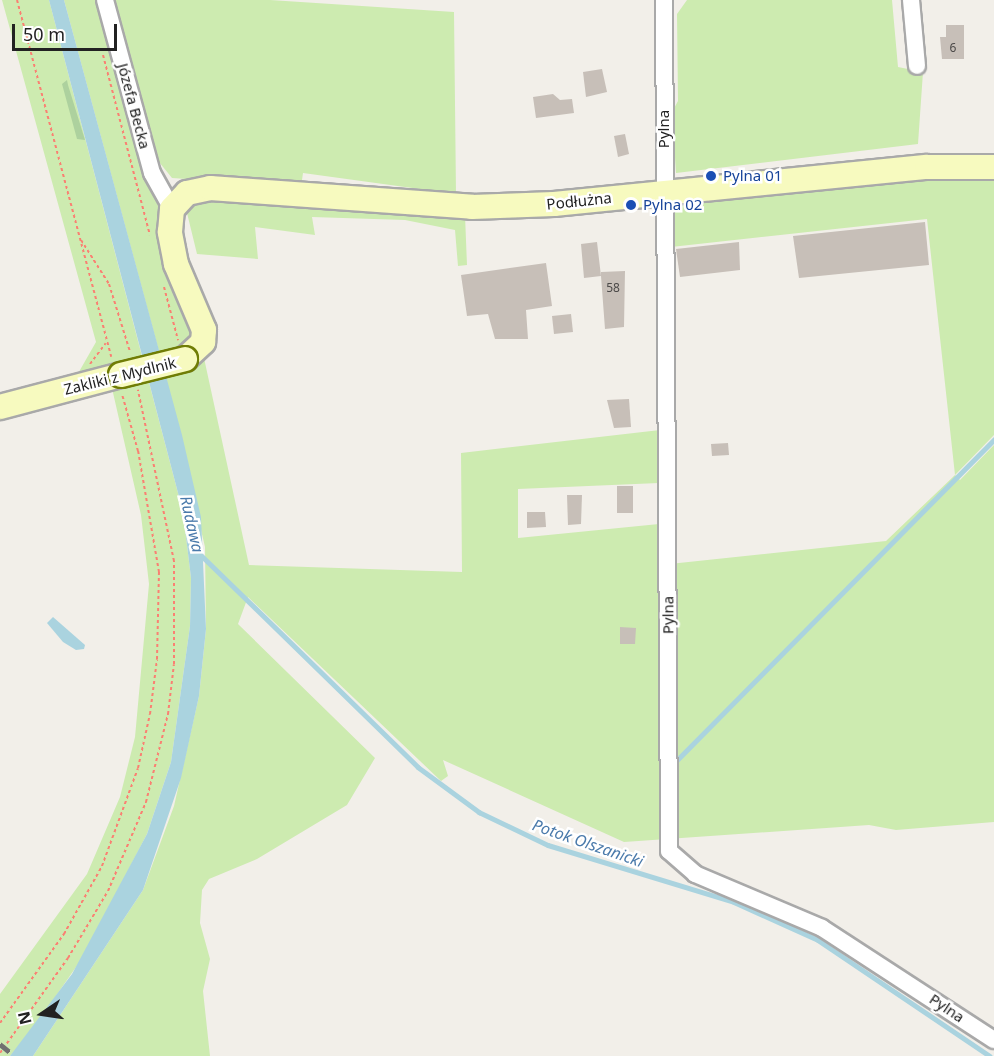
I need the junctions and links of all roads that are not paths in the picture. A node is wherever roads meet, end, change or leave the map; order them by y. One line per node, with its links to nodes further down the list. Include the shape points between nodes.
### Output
1 (105, 0): 7 (street, Józefa Becka, via 152,173)
2 (664, 0): 6 (street, Pylna)
3 (911, 0): 4 (street)
4 (917, 66)
5 (994, 167): 6 (street, Podłużna, via 927,167)
6 (664, 192): 7 (street, Podłużna, via 555,204 472,207 210,188 187,193); 9 (street, Pylna, via 669,851 695,874 822,928)
7 (172, 209): 8 (street, Zakliki z Mydlnik, bridge, via 176,264 204,330 203,342 185,359)
8 (0, 407)
9 (994, 1040)

